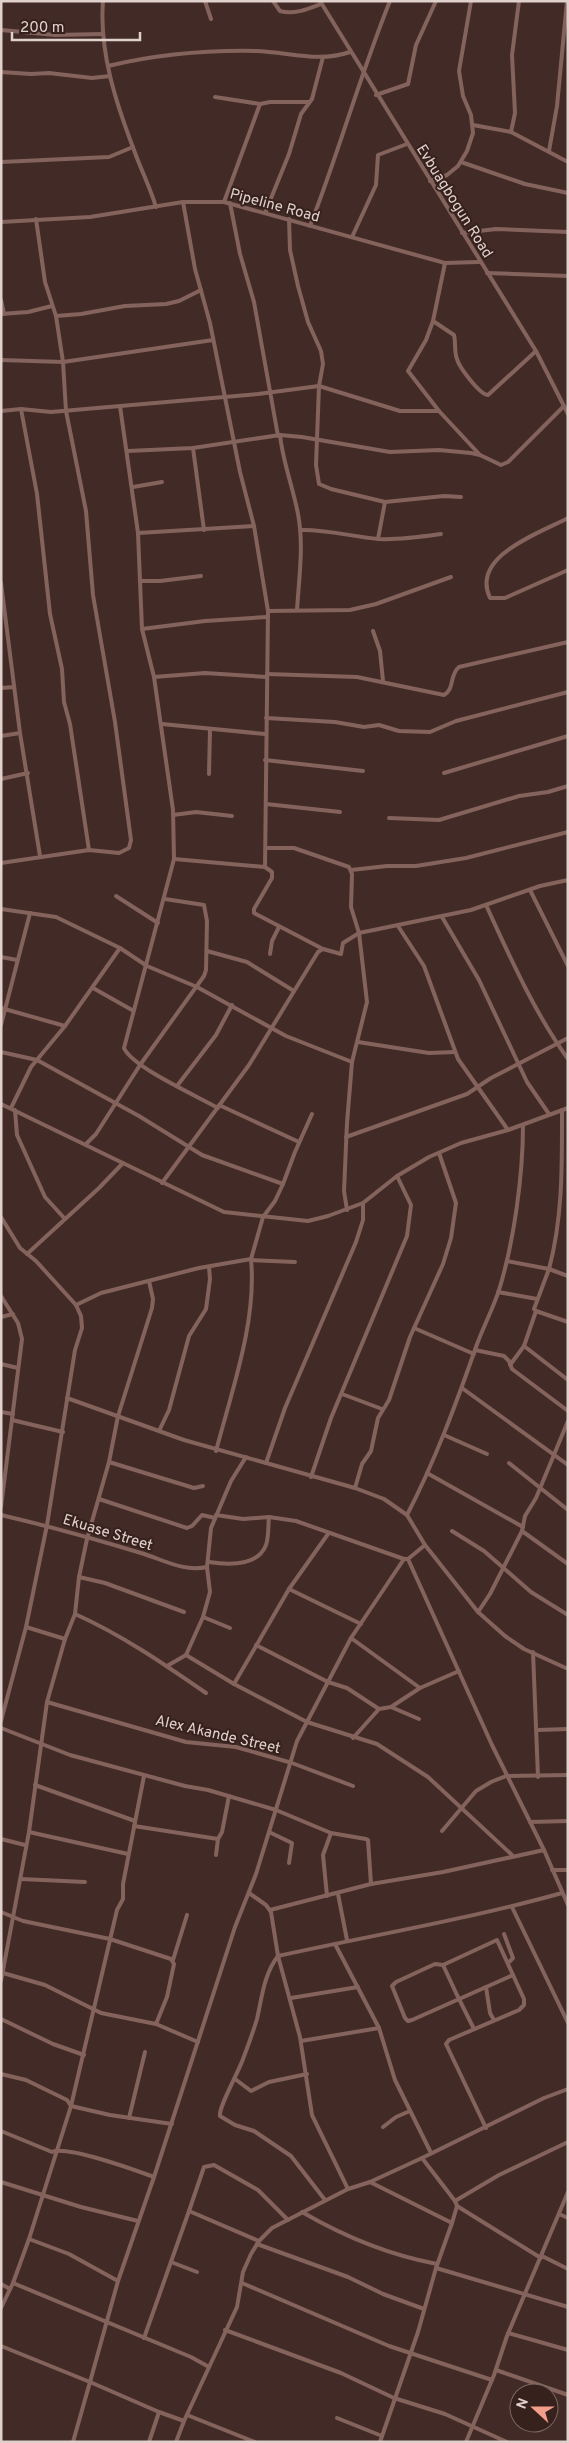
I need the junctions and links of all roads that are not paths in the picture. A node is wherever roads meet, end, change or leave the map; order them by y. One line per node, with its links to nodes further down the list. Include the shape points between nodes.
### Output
1 (103, 1): 13 (street)
2 (205, 1): 11 (street)
3 (274, 1): 9 (street, via 280,11 285,12 306,10)
4 (390, 1): 18 (street)
5 (436, 1): 20 (street, via 416,45 408,84)
6 (464, 1): 10 (street)
7 (519, 1): 27 (street, via 512,55 515,113)
8 (567, 1): 30 (street, via 557,106)
9 (320, 3): 14 (street, Evbuagbogun Road)
10 (470, 3): 26 (street, via 459,71 461,89)
11 (211, 19)
12 (1, 30): 13 (street, via 55,35)
13 (103, 34): 16 (street)
14 (350, 52): 15 (street); 18 (street, Evbuagbogun Road)
15 (323, 57): 16 (street, via 248,51 146,57); 23 (street)
16 (108, 66): 19 (street)
17 (1, 72): 19 (street, via 92,78)
18 (363, 73): 20 (street, Evbuagbogun Road); 44 (street)
19 (110, 76): 29 (street)
20 (376, 95): 28 (street, Evbuagbogun Road)
21 (215, 97): 24 (street)
22 (299, 101): 23 (street); 24 (street); 25 (street)
23 (310, 102): 25 (street)
24 (260, 104): 37 (street)
25 (303, 110): 40 (street, via 289,154)
26 (473, 125): 27 (street); 32 (street)
27 (510, 132): 30 (street)
28 (407, 144): 34 (street, Evbuagbogun Road); 47 (street, via 378,155 376,185)
29 (133, 148): 31 (street, via 109,157); 39 (street)
30 (549, 151): 33 (street)
31 (1, 162)
32 (461, 162): 34 (street, via 453,171); 35 (street, via 525,184)
33 (568, 162)
34 (430, 181): 46 (street, Evbuagbogun Road)
35 (568, 193)
36 (183, 202): 37 (street, Pipeline Road); 39 (street, Pipeline Road); 52 (street)
37 (224, 202): 38 (street, Pipeline Road)
38 (230, 203): 40 (street, Pipeline Road); 63 (street, via 254,302)
39 (156, 207): 42 (street, Pipeline Road, via 90,217)
40 (264, 212): 41 (street, Pipeline Road)
41 (288, 219): 44 (street, Pipeline Road); 62 (street, via 290,250 298,286 308,322 321,351 323,373)
42 (36, 220): 43 (street, Pipeline Road); 54 (street)
43 (1, 222)
44 (310, 226): 47 (street, Pipeline Road)
45 (568, 232): 46 (street, via 496,229)
46 (462, 233): 48 (street, Evbuagbogun Road)
47 (352, 237): 49 (street, Pipeline Road)
48 (480, 262): 49 (street, Pipeline Road); 50 (street, Evbuagbogun Road)
49 (446, 263): 57 (street)
50 (487, 273): 51 (street); 59 (street, Evbuagbogun Road)
51 (568, 276)
52 (201, 290): 56 (street, via 166,304); 58 (street)
53 (1, 300): 55 (street)
54 (52, 306): 55 (street); 56 (street)
55 (2, 314)
56 (56, 316): 61 (street)
57 (433, 321): 59 (street, via 454,335 457,361 486,396); 70 (street, via 408,371)
58 (213, 340): 61 (street); 64 (street)
59 (536, 351): 66 (street, Evbuagbogun Road)
60 (1, 360): 61 (street)
61 (63, 362): 69 (street)
62 (319, 386): 63 (street); 70 (street, via 400,411); 73 (street)
63 (269, 393): 64 (street); 72 (street)
64 (224, 396): 65 (street); 74 (street)
65 (120, 406): 69 (street); 76 (street)
66 (563, 407): 71 (street, Evbuagbogun Road); 77 (street, via 504,465)
67 (20, 409): 68 (street); 69 (street); 129 (street, via 37,494 50,614 62,669 64,702)
68 (1, 411)
69 (66, 411): 129 (street, via 86,511 93,595 131,840 125,851)
70 (439, 411): 77 (street)
71 (568, 413)
72 (279, 436): 73 (street); 74 (street); 85 (street)
73 (318, 440): 77 (street, via 390,452 439,450); 81 (street, via 316,475 321,486)
74 (234, 441): 75 (street); 83 (street)
75 (193, 448): 76 (street); 84 (street)
76 (128, 451): 79 (street)
77 (480, 454)
78 (162, 482): 79 (street)
79 (133, 487): 86 (street)
80 (461, 497): 81 (street)
81 (385, 502): 88 (street)
82 (568, 518): 89 (street, via 507,549 494,561 487,590 490,598 505,598)
83 (254, 526): 84 (street); 95 (street)
84 (204, 530): 86 (street)
85 (300, 530): 88 (street); 94 (street)
86 (138, 533): 92 (street)
87 (441, 534): 88 (street, via 407,540)
88 (378, 539)
89 (568, 570)
90 (201, 576): 92 (street)
91 (451, 577): 94 (street, via 350,610)
92 (141, 581): 97 (street)
93 (1, 583): 99 (street)
94 (297, 610): 95 (street)
95 (268, 611): 96 (street)
96 (267, 617): 97 (street); 103 (street)
97 (142, 629): 102 (street)
98 (373, 631): 104 (street, via 380,651)
99 (8, 641): 100 (street); 105 (street)
100 (1, 642)
101 (568, 642): 104 (street, via 459,667 453,673 451,688 444,695)
102 (154, 676): 103 (street, via 205,673); 109 (street)
103 (267, 676): 104 (street, via 324,675); 108 (street)
104 (383, 681)
105 (14, 687): 106 (street); 111 (street)
106 (1, 688)
107 (568, 692): 108 (street, via 456,721 430,732 399,731 379,724 364,727)
108 (266, 718): 112 (street)
109 (162, 724): 110 (street); 124 (street)
110 (210, 730): 112 (street); 119 (street)
111 (20, 733): 113 (street); 117 (street)
112 (265, 734): 115 (street)
113 (1, 736)
114 (568, 736): 118 (street)
115 (265, 760): 116 (street); 122 (street)
116 (363, 771)
117 (28, 773): 120 (street); 130 (street)
118 (444, 773)
119 (209, 774)
120 (1, 779)
121 (568, 786): 126 (street, via 519,796 439,820)
122 (266, 804): 123 (street); 128 (street)
123 (340, 812)
124 (173, 815): 125 (street, via 196,812); 131 (street)
125 (232, 816)
126 (389, 818)
127 (568, 832): 134 (street, via 466,858 416,866)
128 (266, 848): 133 (street); 134 (street, via 294,848 346,864)
129 (89, 850): 130 (street)
130 (40, 856): 132 (street)
131 (174, 858): 133 (street); 138 (street)
132 (1, 863)
133 (265, 867): 145 (street, via 272,872 272,878 254,913)
134 (351, 870): 146 (street, via 351,907)
135 (568, 880): 136 (street)
136 (530, 890): 139 (street); 154 (street)
137 (116, 896): 143 (street)
138 (165, 899): 143 (street); 149 (street, via 204,905)
139 (486, 905): 142 (street); 166 (street)
140 (1, 909): 141 (street)
141 (30, 913): 147 (street, via 56,917); 152 (street)
142 (442, 917): 144 (street); 173 (street, via 479,980)
143 (158, 923): 153 (street)
144 (398, 926): 146 (street); 168 (street, via 424,966)
145 (279, 927): 148 (street); 150 (street)
146 (359, 933): 148 (street, via 345,941 341,954); 165 (street, via 367,1002)
147 (120, 948): 153 (street); 156 (street)
148 (323, 949): 157 (street)
149 (206, 951): 155 (street, via 206,970); 157 (street, via 247,962)
150 (270, 954)
151 (1, 957): 152 (street)
152 (16, 960): 159 (street)
153 (147, 966): 155 (street); 160 (street)
154 (568, 966)
155 (197, 987): 158 (street); 172 (street)
156 (93, 988): 160 (street); 162 (street)
157 (294, 991): 163 (street)
158 (232, 1006): 163 (street); 174 (street, via 216,1035)
159 (3, 1009): 161 (street); 162 (street)
160 (132, 1010): 172 (street, via 124,1048 126,1054)
161 (1, 1025)
162 (65, 1026): 170 (street)
163 (272, 1028): 171 (street); 178 (street)
164 (568, 1038): 166 (street)
165 (358, 1042): 168 (street, via 429,1053); 171 (street)
166 (557, 1044): 169 (street); 173 (street)
167 (1, 1052): 170 (street)
168 (455, 1052): 175 (street)
169 (568, 1059)
170 (37, 1060): 177 (street); 180 (street)
171 (352, 1062): 186 (street)
172 (140, 1065): 174 (street); 177 (street)
173 (517, 1065): 175 (street); 183 (street)
174 (178, 1086): 178 (street)
175 (478, 1087): 185 (street); 186 (street, via 446,1102)
176 (1, 1104): 180 (street)
177 (115, 1104): 188 (street); 189 (street)
178 (219, 1107): 187 (street); 189 (street)
179 (568, 1108): 181 (street)
180 (13, 1109): 188 (street); 201 (street, via 17,1136 45,1196)
181 (562, 1110): 183 (street); 190 (street)
182 (312, 1114): 187 (street)
183 (549, 1114): 184 (street)
184 (523, 1125): 185 (street); 204 (street)
185 (508, 1130): 192 (street, via 484,1135)
186 (346, 1137): 198 (street, via 344,1191)
187 (299, 1142): 196 (street)
188 (86, 1144): 193 (street)
189 (190, 1147): 195 (street); 196 (street, via 221,1163)
190 (562, 1150): 191 (street); 207 (street, via 557,1238)
191 (568, 1151)
192 (439, 1153): 194 (street); 218 (street, via 456,1204 455,1217 443,1264)
193 (123, 1163): 195 (street); 201 (street)
194 (397, 1176): 197 (street); 226 (street, via 411,1205 407,1236)
195 (162, 1183): 200 (street, via 224,1212)
196 (283, 1184): 200 (street)
197 (364, 1203): 198 (street); 245 (street, via 356,1242 285,1408)
198 (347, 1210): 200 (street, via 308,1220)
199 (1, 1217): 202 (street, via 12,1238)
200 (262, 1217): 203 (street)
201 (65, 1219): 202 (street)
202 (27, 1254): 213 (street)
203 (251, 1259): 205 (street); 206 (street); 238 (street, via 253,1285 250,1308 232,1396)
204 (507, 1261): 207 (street); 210 (street)
205 (295, 1262)
206 (209, 1267): 209 (street); 235 (street, via 206,1309 189,1336 169,1410)
207 (549, 1269): 208 (street); 212 (street)
208 (568, 1276)
209 (149, 1281): 213 (street, via 101,1293); 232 (street, via 152,1308 128,1393)
210 (498, 1292): 212 (street); 220 (street)
211 (1, 1296): 215 (street)
212 (537, 1299): 214 (street)
213 (76, 1304): 227 (street, via 82,1328)
214 (536, 1311): 217 (street); 219 (street)
215 (13, 1314): 216 (street); 223 (street, via 22,1339)
216 (1, 1317)
217 (568, 1322)
218 (414, 1328): 220 (street); 228 (street, via 389,1400)
219 (524, 1346): 222 (street); 224 (street)
220 (474, 1352): 222 (street, via 504,1356); 225 (street)
221 (1, 1364): 223 (street)
222 (510, 1366): 229 (street)
223 (18, 1368): 231 (street)
224 (568, 1380)
225 (462, 1388): 237 (street); 241 (street)
226 (342, 1394): 228 (street); 249 (street)
227 (67, 1398): 232 (street); 236 (street)
228 (382, 1409): 251 (street, via 371,1450 362,1464)
229 (568, 1411)
230 (1, 1412): 231 (street)
231 (13, 1414): 233 (street)
232 (118, 1416): 235 (street); 244 (street)
233 (12, 1420): 236 (street); 243 (street)
234 (568, 1422): 241 (street)
235 (159, 1431): 238 (street)
236 (63, 1432): 260 (street)
237 (444, 1435): 239 (street); 248 (street)
238 (216, 1451): 240 (street)
239 (486, 1454)
240 (246, 1457): 245 (street); 258 (street, via 231,1481)
241 (554, 1457): 247 (street); 252 (street)
242 (1, 1459): 243 (street)
243 (8, 1459): 254 (street)
244 (109, 1462): 250 (street, via 194,1488); 253 (street)
245 (266, 1463): 249 (street)
246 (509, 1463): 252 (street)
247 (568, 1465)
248 (427, 1473): 257 (street); 261 (street)
249 (311, 1477): 251 (street)
250 (203, 1486)
251 (355, 1488): 257 (street, via 384,1499)
252 (539, 1488): 255 (street); 261 (street, via 524,1516)
253 (99, 1499): 258 (street, via 187,1528 202,1515); 264 (street)
254 (1, 1506)
255 (568, 1510)
256 (1, 1515): 260 (street, Ekuase Street)
257 (407, 1515): 265 (street)
258 (216, 1517): 259 (street); 267 (street, via 212,1528)
259 (269, 1517): 263 (street, via 296,1521); 267 (street, via 267,1544 260,1557 248,1562)
260 (47, 1526): 264 (street, Ekuase Street); 279 (street)
261 (522, 1529): 268 (street); 270 (street)
262 (452, 1531): 270 (street, via 484,1551)
263 (328, 1534): 266 (street); 272 (street)
264 (87, 1538): 269 (street, Ekuase Street, via 195,1570); 271 (street)
265 (425, 1546): 266 (street); 274 (street)
266 (406, 1559): 278 (street); 288 (street)
267 (210, 1562): 269 (street)
268 (568, 1564)
269 (207, 1567): 277 (street, via 210,1592)
270 (503, 1569): 274 (street); 276 (street, via 530,1592)
271 (79, 1577): 273 (street, via 105,1583); 275 (street)
272 (289, 1589): 278 (street); 283 (street)
273 (184, 1612)
274 (478, 1612): 284 (street, via 504,1636)
275 (76, 1614): 282 (street); 286 (street)
276 (568, 1615)
277 (203, 1617): 280 (street); 285 (street)
278 (361, 1624): 281 (street)
279 (26, 1627): 282 (street); 297 (street)
280 (230, 1628)
281 (351, 1638): 289 (street); 291 (street)
282 (65, 1639): 293 (street)
283 (256, 1645): 289 (street); 290 (street)
284 (532, 1652): 287 (street); 301 (street)
285 (186, 1655): 286 (street); 290 (street)
286 (167, 1666): 292 (street)
287 (567, 1667)
288 (459, 1671): 291 (street); 307 (street)
289 (328, 1682): 295 (street, via 347,1688); 298 (street)
290 (234, 1684): 298 (street)
291 (420, 1688): 294 (street)
292 (206, 1693)
293 (47, 1702): 303 (street); 304 (street, Alex Akande Street, via 186,1742 236,1747)
294 (391, 1707): 295 (street); 296 (street)
295 (379, 1709): 302 (street)
296 (419, 1720)
297 (1, 1721)
298 (308, 1722): 302 (street); 304 (street, via 297,1741)
299 (1, 1728): 303 (street)
300 (568, 1729): 301 (street)
301 (538, 1730): 308 (street)
302 (353, 1738): 312 (street, via 377,1744 428,1777)
303 (42, 1744): 306 (street); 309 (street)
304 (292, 1763): 310 (street, Alex Akande Street); 313 (street)
305 (568, 1775): 308 (street)
306 (144, 1776): 311 (street); 316 (street)
307 (506, 1776): 308 (street); 312 (street, via 476,1791); 315 (street)
308 (538, 1777)
309 (35, 1785): 316 (street); 318 (street)
310 (353, 1786)
311 (229, 1796): 313 (street); 322 (street)
312 (462, 1809): 317 (street); 327 (street)
313 (276, 1810): 319 (street); 320 (street)
314 (568, 1821): 315 (street)
315 (530, 1822): 324 (street)
316 (134, 1824): 322 (street); 325 (street)
317 (442, 1831)
318 (28, 1832): 323 (street); 325 (street)
319 (270, 1832): 328 (street, via 292,1843); 335 (street)
320 (330, 1833): 333 (street, via 368,1840); 337 (street, via 323,1855)
321 (1, 1839): 323 (street)
322 (218, 1839): 326 (street)
323 (25, 1845): 331 (street)
324 (544, 1850): 327 (street); 329 (street)
325 (128, 1854): 345 (street, via 123,1899)
326 (216, 1855)
327 (512, 1855): 333 (street, via 443,1872)
328 (289, 1863)
329 (552, 1870): 330 (street); 334 (street)
330 (568, 1870)
331 (21, 1879): 332 (street); 343 (street)
332 (85, 1882)
333 (371, 1884): 336 (street)
334 (562, 1893): 338 (street); 339 (street)
335 (249, 1894): 340 (street); 367 (street)
336 (338, 1894): 337 (street); 346 (street)
337 (327, 1896): 340 (street)
338 (568, 1905)
339 (512, 1907): 346 (street); 362 (street)
340 (270, 1910): 348 (street)
341 (1, 1912): 343 (street)
342 (187, 1915): 349 (street)
343 (13, 1917): 345 (street); 352 (street)
344 (504, 1934): 350 (street, via 513,1958)
345 (110, 1939): 349 (street); 359 (street)
346 (347, 1940): 347 (street)
347 (335, 1944): 348 (street); 355 (street)
348 (278, 1956): 357 (street); 372 (street, via 267,1977 250,2042)
349 (173, 1960): 363 (street, via 168,1997)
350 (508, 1964): 351 (street, via 497,1940); 353 (street)
351 (443, 1965): 358 (street); 358 (street, via 435,1964 396,1982 392,1990 408,2021)
352 (3, 1973): 354 (street); 359 (street, via 45,1985)
353 (514, 1974): 356 (street); 361 (street, via 524,2005)
354 (1, 1981)
355 (358, 1987): 357 (street); 364 (street)
356 (486, 1987): 358 (street); 361 (street)
357 (291, 1998): 366 (street)
358 (459, 1999): 365 (street)
359 (95, 2011): 363 (street); 369 (street)
360 (1, 2019): 369 (street)
361 (494, 2020): 365 (street)
362 (568, 2023)
363 (156, 2024): 367 (street)
364 (379, 2028): 366 (street); 375 (street)
365 (474, 2029): 379 (street, via 446,2044)
366 (301, 2041): 371 (street)
367 (198, 2042): 377 (street)
368 (145, 2052): 376 (street)
369 (84, 2055): 374 (street)
370 (1, 2074): 374 (street, via 26,2080 63,2097)
371 (307, 2074): 372 (street, via 269,2082 251,2091); 388 (street, via 312,2115)
372 (235, 2079): 391 (street, via 220,2108 220,2116 254,2131 291,2156)
373 (568, 2089): 379 (street)
374 (71, 2106): 376 (street); 382 (street)
375 (410, 2111): 378 (street); 383 (street)
376 (129, 2118): 377 (street)
377 (172, 2124): 385 (street)
378 (383, 2127)
379 (486, 2128): 383 (street)
380 (1, 2131): 382 (street, via 52,2152)
381 (568, 2142): 392 (street, via 499,2175)
382 (57, 2149): 385 (street); 390 (street)
383 (431, 2153): 384 (street)
384 (422, 2158): 387 (street); 392 (street)
385 (154, 2176): 398 (street)
386 (1, 2182): 390 (street)
387 (370, 2182): 388 (street); 400 (street)
388 (348, 2189): 391 (street)
389 (568, 2192): 396 (street)
390 (44, 2195): 398 (street); 401 (street)
391 (325, 2200): 395 (street)
392 (455, 2201): 393 (street)
393 (457, 2206): 400 (street); 403 (street)
394 (189, 2210): 399 (street, via 204,2167 214,2165 258,2190); 402 (street); 404 (street)
395 (302, 2212): 399 (street); 405 (street, via 378,2249)
396 (559, 2214): 397 (street); 403 (street)
397 (568, 2218)
398 (138, 2220): 408 (street)
399 (288, 2220): 402 (street, via 272,2228)
400 (452, 2223): 405 (street)
401 (29, 2239): 408 (street, via 69,2254); 409 (street)
402 (258, 2242): 410 (street, via 243,2272); 416 (street)
403 (542, 2257): 406 (street); 413 (street)
404 (171, 2262): 407 (street); 420 (street)
405 (437, 2266): 413 (street); 416 (street)
406 (568, 2269)
407 (198, 2272)
408 (118, 2281): 417 (street)
409 (13, 2283): 412 (street); 417 (street)
410 (242, 2283): 418 (street, via 237,2307); 423 (street)
411 (1, 2284): 412 (street)
412 (10, 2289): 415 (street)
413 (526, 2295): 414 (street); 419 (street)
414 (568, 2307)
415 (1, 2308)
416 (424, 2309): 423 (street)
417 (106, 2322): 420 (street); 427 (street)
418 (225, 2330): 424 (street); 429 (street, via 284,2350)
419 (508, 2333): 422 (street); 425 (street)
420 (144, 2338): 424 (street)
421 (1, 2346): 427 (street)
422 (568, 2350)
423 (411, 2353): 426 (street); 429 (street)
424 (209, 2367): 431 (street)
425 (496, 2370): 426 (street); 428 (street)
426 (492, 2380): 434 (street)
427 (90, 2382): 430 (street); 436 (street)
428 (568, 2395)
429 (394, 2398): 434 (street, via 446,2414); 435 (street)
430 (159, 2412): 433 (street); 437 (street)
431 (187, 2415): 433 (street); 439 (street)
432 (337, 2418): 435 (street)
433 (184, 2421): 438 (street)
434 (472, 2426): 441 (street); 442 (street)
435 (382, 2436): 440 (street)
436 (73, 2442)
437 (149, 2442)
438 (176, 2442)
439 (255, 2442)
440 (380, 2442)
441 (466, 2442)
442 (506, 2442)

